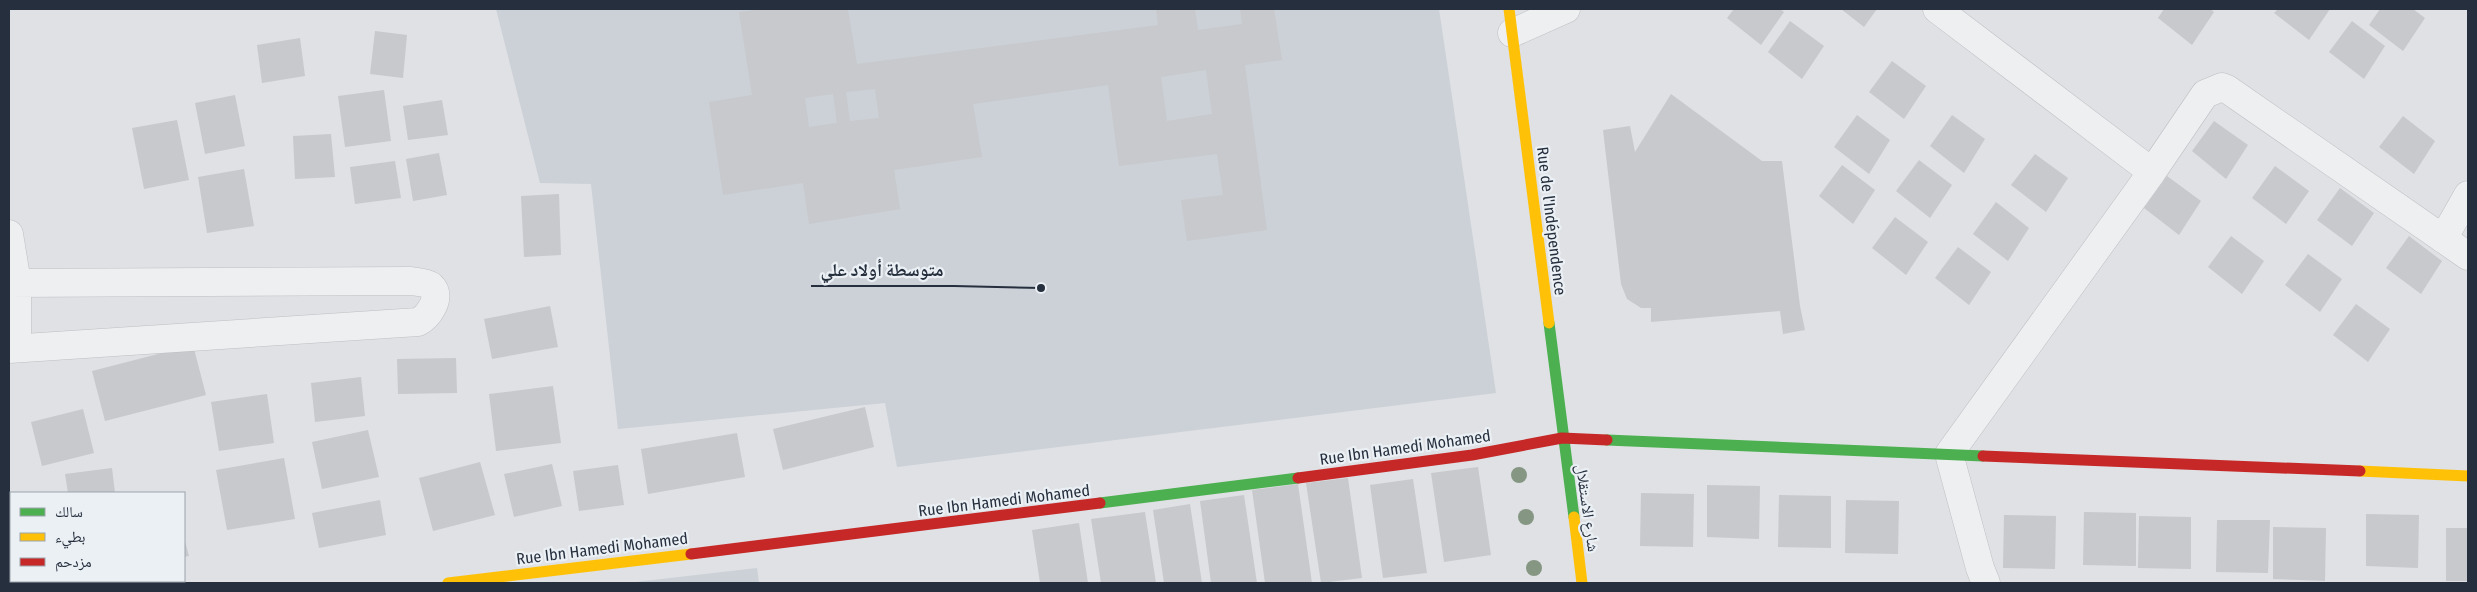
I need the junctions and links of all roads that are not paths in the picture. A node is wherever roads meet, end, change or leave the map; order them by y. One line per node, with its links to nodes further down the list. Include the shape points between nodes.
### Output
1 (1566, 9): 3 (street)
2 (1936, 9): 4 (street)
3 (1511, 21): 11 (street, Rue de l'Indépendence)
4 (2152, 172): 7 (street, via 2205,94 2222,86); 12 (street)
5 (2468, 195): 7 (street)
6 (9, 234): 9 (street)
7 (2443, 239): 8 (street)
8 (2468, 256)
9 (13, 283): 10 (street); 10 (street, via 411,281 426,283 435,294 430,312 418,322)
10 (13, 348)
11 (1562, 438): 12 (street, Rue Ibn Hamedi Mohamed); 14 (street, Rue Ibn Hamedi Mohamed, via 1452,458 898,530); 15 (street, شارع الاستقلال)
12 (1949, 454): 13 (street, Rue Ibn Hamedi Mohamed); 16 (street)
13 (2468, 476)
14 (448, 583)
15 (1582, 583)
16 (1986, 583)

